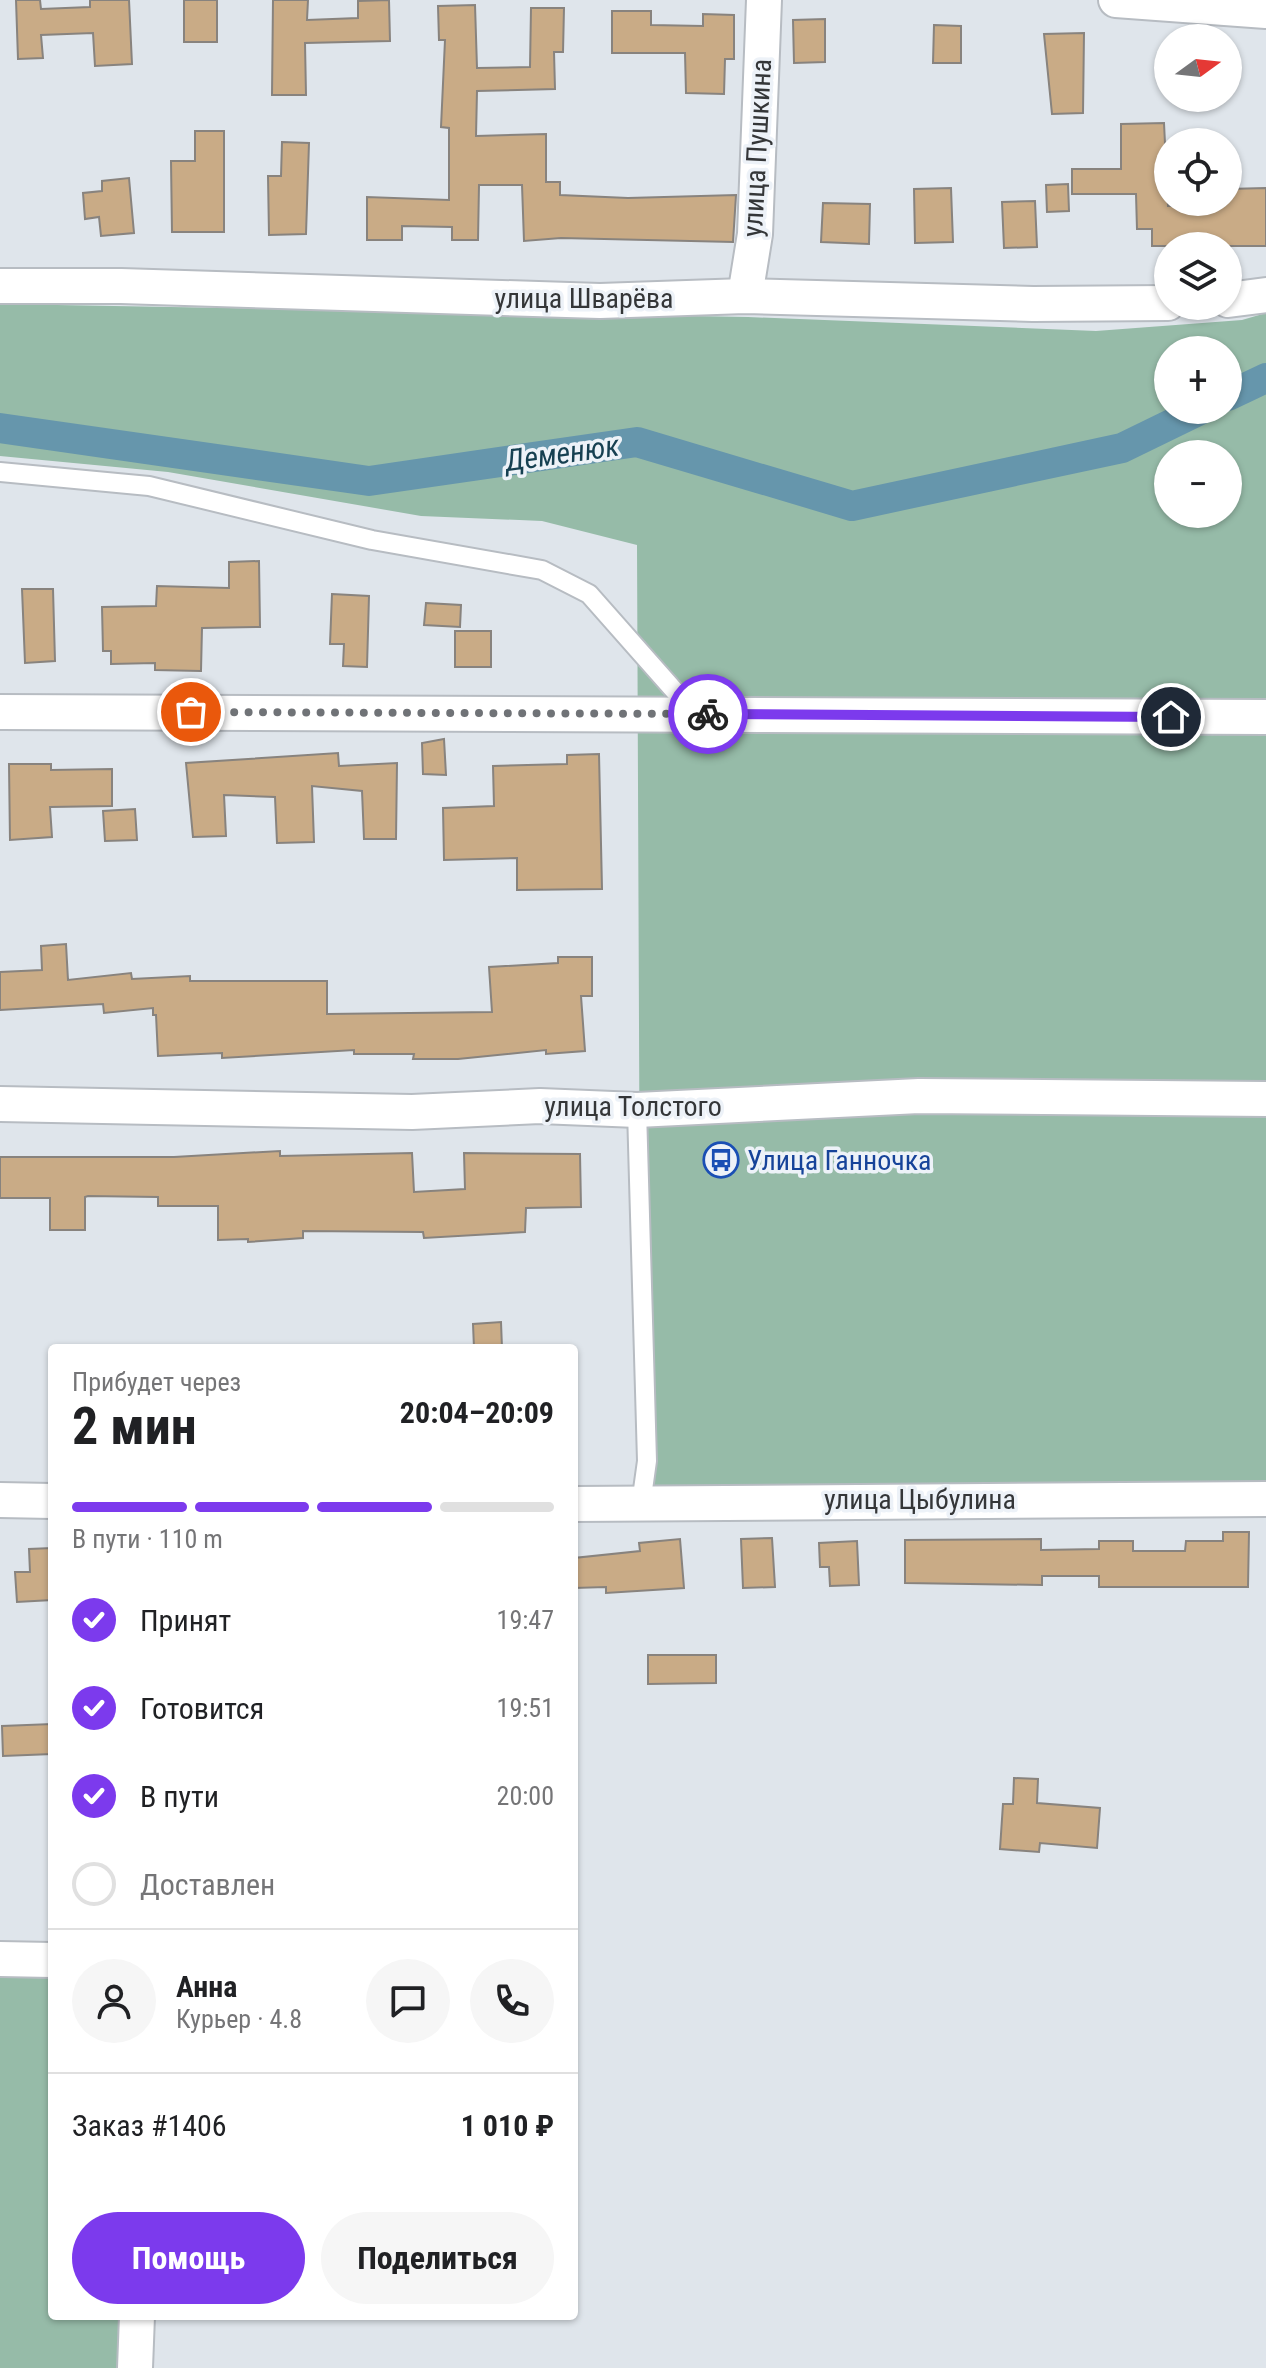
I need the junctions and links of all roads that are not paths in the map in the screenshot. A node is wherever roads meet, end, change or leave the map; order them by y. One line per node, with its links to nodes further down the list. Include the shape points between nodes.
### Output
1 (764, 0): 6 (street, улица Пушкина, via 755,234)
2 (1116, 0): 3 (street)
3 (1266, 11)
4 (0, 286): 6 (street, улица Шварёва, via 600,301)
5 (1266, 295): 7 (street)
6 (745, 296): 8 (street, улица Шварёва)
7 (1242, 298)
8 (1154, 303)
9 (0, 472): 11 (lane, via 149,486 372,540 542,570 589,594)
10 (0, 712): 11 (street)
11 (695, 714): 12 (street)
12 (1266, 717)
13 (1266, 1099): 15 (street, улица Толстого, via 919,1096)
14 (0, 1104): 15 (street, улица Толстого, via 412,1112 540,1106)
15 (637, 1110): 20 (lane, via 647,1461)
16 (1266, 1499): 20 (street, улица Цыбулина)
17 (0, 1500): 18 (street)
18 (48, 1501)
19 (578, 1504): 20 (street, улица Цыбулина)
20 (641, 1504)
21 (0, 1959): 22 (street)
22 (48, 1960)
23 (137, 2320): 24 (street)
24 (135, 2368)

